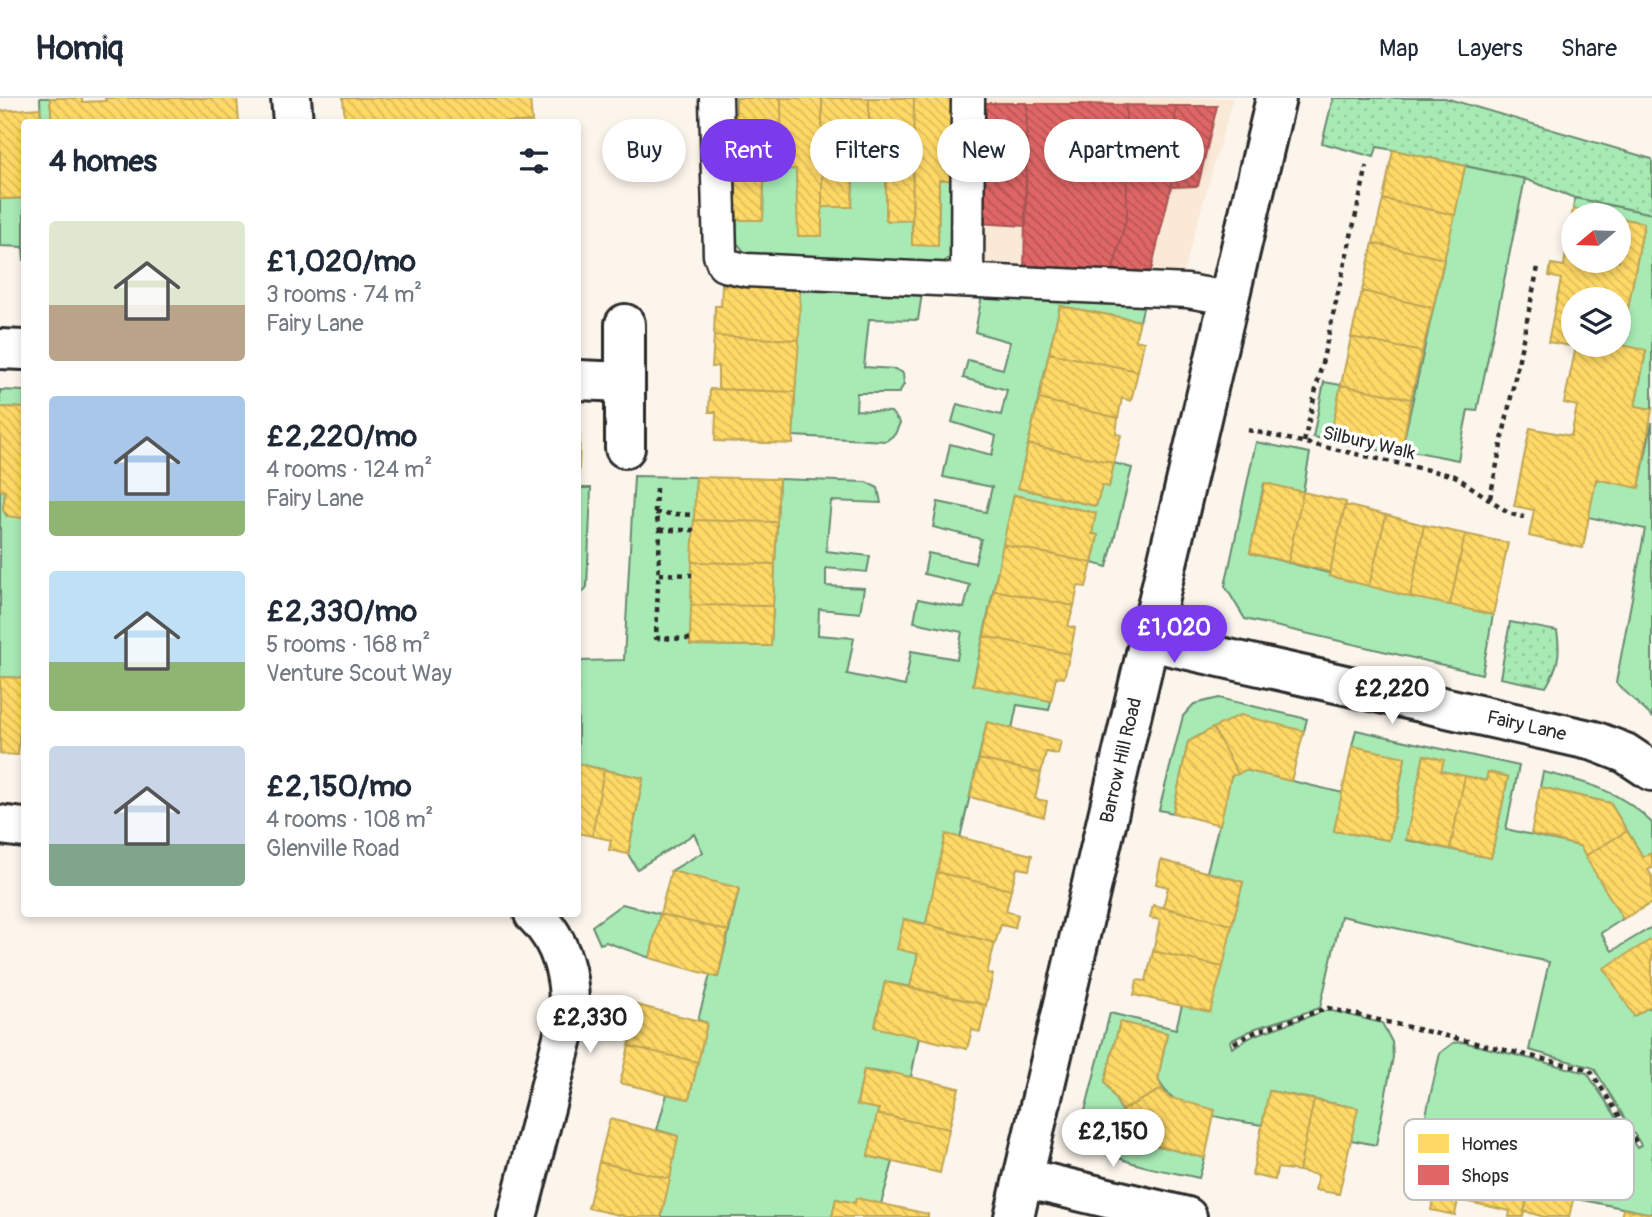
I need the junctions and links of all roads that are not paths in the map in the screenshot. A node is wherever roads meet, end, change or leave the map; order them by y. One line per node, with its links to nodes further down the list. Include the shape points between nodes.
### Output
1 (291, 98): 5 (street)
2 (716, 98): 6 (lane, via 720,255 724,265 746,270)
3 (968, 98): 6 (lane)
4 (1276, 98): 7 (street, Barrow Hill Road)
5 (293, 119)
6 (967, 280): 7 (lane, via 1187,291)
7 (1229, 298): 14 (street, Barrow Hill Road)
8 (625, 324): 12 (street)
9 (0, 349): 10 (street)
10 (21, 350)
11 (581, 380): 12 (street)
12 (624, 382): 13 (street)
13 (625, 448)
14 (1149, 641): 15 (street, Fairy Lane, via 1594,741 1625,753); 19 (street, Barrow Hill Road)
15 (1652, 771)
16 (0, 825): 17 (street)
17 (21, 828)
18 (536, 917): 20 (street, via 554,938 565,966 570,999)
19 (1024, 1178): 21 (street, Barrow Hill Road); 22 (street)
20 (517, 1217)
21 (1014, 1217)
22 (1187, 1217)

